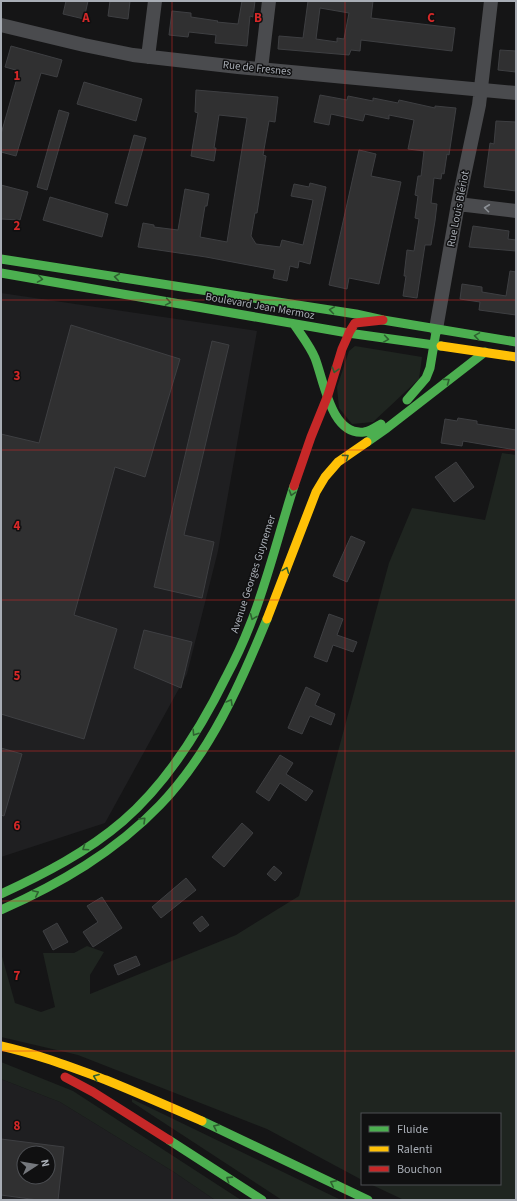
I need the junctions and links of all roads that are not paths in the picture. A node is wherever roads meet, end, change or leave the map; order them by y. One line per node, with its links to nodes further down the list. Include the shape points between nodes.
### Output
1 (155, 1): 5 (street)
2 (269, 1): 6 (street)
3 (491, 1): 7 (street, Rue Louis Blériot)
4 (1, 25): 5 (street, Rue de Fresnes, via 108,50)
5 (148, 56): 6 (street, Rue de Fresnes)
6 (262, 69): 7 (street, Rue de Fresnes)
7 (481, 90): 8 (street, Rue de Fresnes); 9 (street, Rue Louis Blériot)
8 (516, 93)
9 (458, 204): 10 (street, one-way to 9); 15 (street, Rue Louis Blériot)
10 (516, 211)
11 (1, 259): 13 (main road, Boulevard Jean Mermoz, one-way to 11)
12 (1, 273): 14 (main road, Boulevard Jean Mermoz, one-way to 14)
13 (383, 320): 15 (main road, Boulevard Jean Mermoz); 16 (main road, via 355,323)
14 (294, 324): 16 (main road, Boulevard Jean Mermoz); 21 (main road, via 314,356)
15 (436, 329): 17 (main road, Boulevard Jean Mermoz, one-way to 15); 18 (main road)
16 (348, 333): 18 (main road, Boulevard Jean Mermoz, one-way to 18); 21 (main road, Avenue Georges Guynemer, one-way to 21)
17 (516, 342)
18 (433, 346): 19 (main road, Boulevard Jean Mermoz); 23 (main road, via 426,378)
19 (484, 352): 20 (main road, Boulevard Jean Mermoz); 22 (main road, one-way to 19)
20 (516, 357)
21 (327, 396): 23 (main road, via 340,423 351,432 362,434 371,431); 26 (main road, Avenue Georges Guynemer, one-way to 26, via 300,467 255,612 240,648 201,725 170,770)
22 (416, 405): 23 (main road); 24 (main road)
23 (395, 412): 24 (main road)
24 (386, 428): 25 (main road, one-way to 24, via 205,746 234,695 322,482 338,462)
25 (160, 804): 26 (main road); 28 (main road, one-way to 25, via 134,829)
26 (137, 808): 27 (main road, Avenue Georges Guynemer)
27 (116, 825): 28 (main road, via 108,843); 29 (main road, Avenue Georges Guynemer, one-way to 29, via 79,852)
28 (60, 882): 30 (main road, one-way to 28)
29 (1, 894)
30 (1, 910)
31 (1, 1046): 34 (main road, one-way to 31, via 147,1096 44,1057)
32 (1, 1051): 33 (main road, one-way to 32, via 99,1096 51,1070)
33 (262, 1200)
34 (368, 1200)

